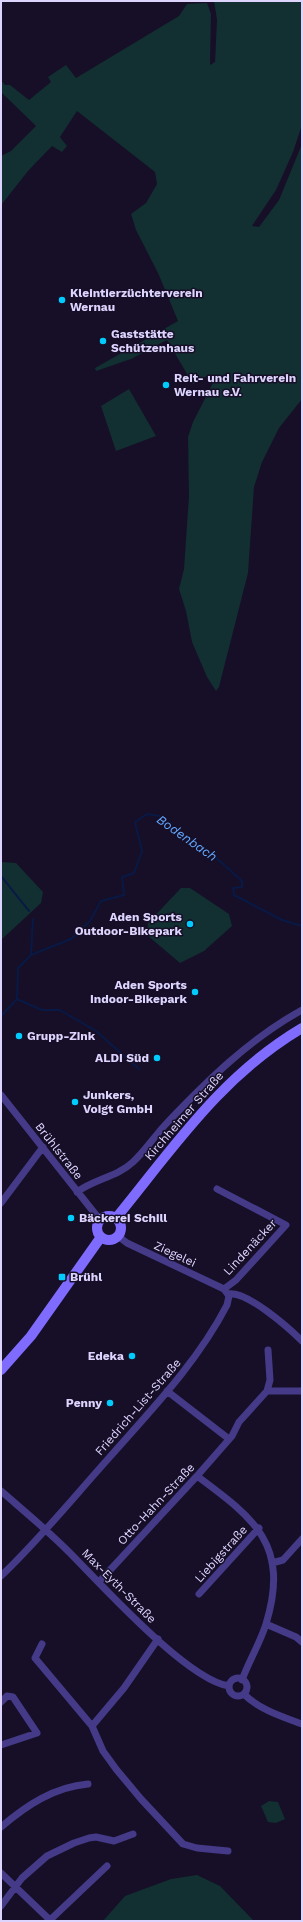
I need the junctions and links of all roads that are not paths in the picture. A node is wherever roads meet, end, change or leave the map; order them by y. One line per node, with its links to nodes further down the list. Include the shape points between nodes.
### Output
1 (302, 1010): 6 (street, via 267,1032 223,1068 133,1162 117,1173)
2 (302, 1028): 8 (main road, Kirchheimer Straße, via 264,1054 218,1093)
3 (1, 1095): 4 (street, Brühlstraße)
4 (43, 1147): 6 (street, Brühlstraße); 7 (street)
5 (217, 1189): 12 (street, Lindenäcker, via 286,1225)
6 (77, 1192): 9 (street, Brühlstraße)
7 (1, 1203)
8 (116, 1218): 9 (main road, via 110,1216); 10 (main road, via 121,1226)
9 (100, 1220): 11 (main road, via 97,1229)
10 (118, 1236): 11 (main road, via 110,1240); 12 (street, Ziegelei, via 127,1243)
11 (101, 1237): 15 (main road, via 31,1336)
12 (226, 1292): 13 (street, Ziegelei, via 268,1311); 16 (street, Friedrich-List-Straße, via 227,1305 209,1338)
13 (302, 1341)
14 (268, 1350): 18 (street, via 270,1380)
15 (1, 1370)
16 (167, 1391): 19 (street); 23 (street, Friedrich-List-Straße)
17 (302, 1391): 18 (street)
18 (266, 1392): 19 (street, Otto-Hahn-Straße, via 238,1422)
19 (229, 1439): 20 (street, Otto-Hahn-Straße)
20 (197, 1476): 22 (street, via 240,1509); 27 (street, Otto-Hahn-Straße)
21 (1, 1490): 23 (street, Max-Eyth-Straße)
22 (258, 1528): 25 (street, via 269,1550); 28 (street, Liebigstraße)
23 (45, 1529): 26 (street, Friedrich-List-Straße); 27 (street, Max-Eyth-Straße)
24 (302, 1539): 25 (street, via 283,1560)
25 (272, 1563): 29 (street, via 274,1578)
26 (1, 1576)
27 (99, 1582): 30 (street, Max-Eyth-Straße)
28 (199, 1594)
29 (266, 1624): 31 (street); 33 (street)
30 (158, 1639): 34 (street, Max-Eyth-Straße, via 185,1663 218,1684); 38 (street, via 124,1688)
31 (302, 1642)
32 (42, 1644): 38 (street, via 35,1658)
33 (242, 1680): 34 (street, via 235,1679); 35 (street, via 247,1688)
34 (229, 1686): 35 (street, via 233,1696 239,1697)
35 (244, 1694): 37 (street, via 262,1707)
36 (1, 1702): 39 (street, via 7,1696 12,1697 37,1733)
37 (302, 1724)
38 (92, 1726): 43 (street, via 103,1751 116,1769 183,1844)
39 (1, 1745)
40 (88, 1784): 41 (street, via 46,1795)
41 (1, 1827)
42 (133, 1834): 46 (street, via 114,1841 96,1837 74,1843 37,1863)
43 (228, 1851)
44 (107, 1866): 48 (street)
45 (1, 1873): 46 (street)
46 (15, 1886): 47 (street); 48 (street)
47 (1, 1906)
48 (50, 1921)

